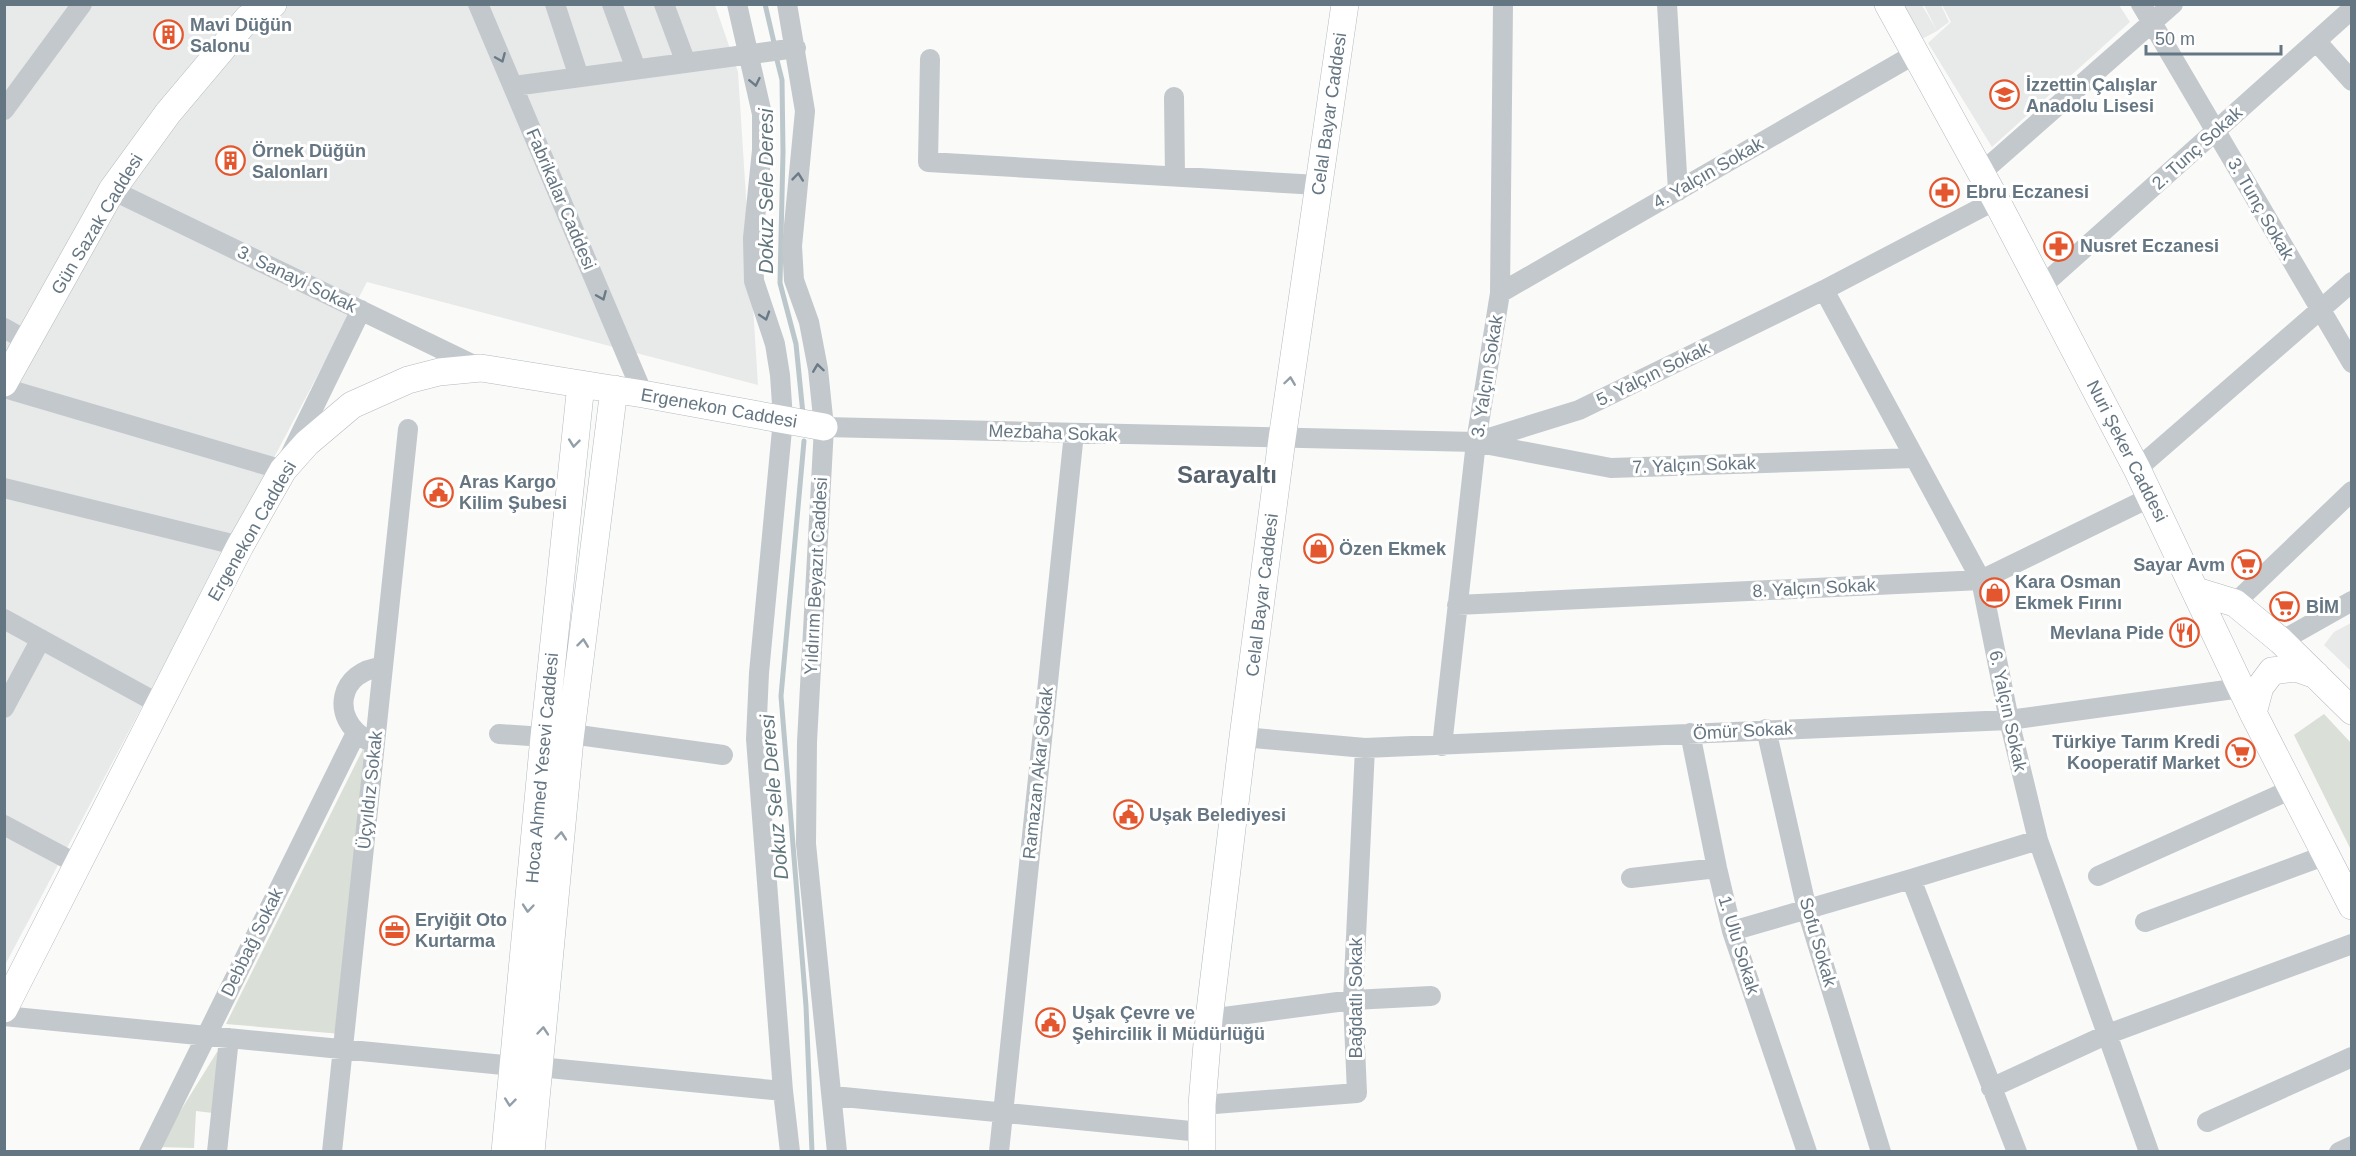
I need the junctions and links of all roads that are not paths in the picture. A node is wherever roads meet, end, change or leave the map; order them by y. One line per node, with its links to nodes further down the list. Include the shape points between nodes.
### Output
1 (82, 4): 29 (street)
2 (273, 4): 16 (street)
3 (478, 4): 27 (street, Fabrikalar Caddesi, one-way to 27)
4 (555, 4): 25 (street)
5 (612, 4): 24 (street)
6 (664, 4): 23 (street)
7 (737, 4): 20 (street)
8 (787, 4): 19 (street, Yıldırım Beyazıt Caddesi)
9 (1345, 4): 33 (street, Celal Bayar Caddesi)
10 (1503, 4): 40 (street, 3. Yalçın Sokak)
11 (1667, 4): 35 (street)
12 (1888, 4): 21 (street, Nuri Şeker Caddesi)
13 (2141, 4): 17 (street, 3. Tunç Sokak)
14 (2173, 4): 17 (street)
15 (2352, 9): 18 (street, 2. Tunç Sokak)
16 (249, 11): 34 (street, Gün Sazak Caddesi)
17 (2151, 23): 30 (street, 3. Tunç Sokak); 31 (street)
18 (2316, 41): 26 (street); 30 (street, 2. Tunç Sokak)
19 (792, 49): 20 (street); 52 (street, Yıldırım Beyazıt Caddesi, one-way to 19, via 812,334 794,280 792,246 805,111)
20 (757, 53): 23 (street); 51 (street, one-way to 51, via 762,150 753,238 754,281 775,344)
21 (1916, 54): 31 (street, Nuri Şeker Caddesi); 35 (street, 4. Yalçın Sokak)
22 (930, 59): 32 (street, via 928,162)
23 (686, 63): 24 (street)
24 (636, 69): 25 (street)
25 (579, 77): 27 (street)
26 (2352, 81)
27 (514, 86): 50 (street, Fabrikalar Caddesi, one-way to 50)
28 (1174, 97): 32 (street)
29 (4, 110)
30 (2215, 131): 38 (street, 2. Tunç Sokak); 42 (street, 3. Tunç Sokak)
31 (1982, 173): 36 (street, Nuri Şeker Caddesi)
32 (1175, 176): 33 (street)
33 (1318, 185): 55 (street, Celal Bayar Caddesi, one-way to 33)
34 (112, 190): 41 (street, 3. Sanayi Sokak); 43 (street, Gün Sazak Caddesi)
35 (1678, 190): 40 (street, 4. Yalçın Sokak)
36 (1996, 200): 38 (street, Nuri Şeker Caddesi); 39 (street, 5. Yalçın Sokak)
37 (2352, 282): 42 (street)
38 (2042, 286): 58 (street, Nuri Şeker Caddesi)
39 (1824, 290): 56 (street, 5. Yalçın Sokak, via 1579,410); 57 (street, 6. Yalçın Sokak)
40 (1500, 293): 56 (street, 3. Yalçın Sokak)
41 (361, 310): 45 (street, 3. Sanayi Sokak); 59 (street)
42 (2320, 310): 44 (street, 3. Tunç Sokak); 58 (street)
43 (16, 334): 46 (street, Gün Sazak Caddesi)
44 (2352, 363)
45 (481, 368): 47 (street, Ergenekon Caddesi); 59 (street, Ergenekon Caddesi, via 408,380 352,405 307,443)
46 (4, 383)
47 (580, 384): 49 (street, Ergenekon Caddesi); 85 (street, Hoca Ahmed Yesevi Caddesi, one-way to 85)
48 (4, 388): 59 (street)
49 (614, 389): 50 (street, Ergenekon Caddesi); 84 (street, Hoca Ahmed Yesevi Caddesi, one-way to 49)
50 (643, 394): 51 (street, Ergenekon Caddesi)
51 (783, 419): 52 (street, Ergenekon Caddesi); 117 (street, via 756,739)
52 (824, 427): 54 (street, Mezbaha Sokak); 118 (street, Yıldırım Beyazıt Caddesi, via 807,742 806,844)
53 (408, 429): 72 (street, Üçyıldız Sokak)
54 (1074, 433): 55 (street, Mezbaha Sokak); 120 (street, Ramazan Akar Sokak)
55 (1282, 439): 56 (street, 5. Yalçın Sokak); 86 (street, Celal Bayar Caddesi)
56 (1476, 442): 57 (street, 7. Yalçın Sokak, via 1611,468); 68 (street, 3. Yalçın Sokak)
57 (1914, 458): 64 (street, 6. Yalçın Sokak)
58 (2138, 469): 62 (street, Nuri Şeker Caddesi)
59 (283, 470): 63 (street, Ergenekon Caddesi)
60 (4, 488): 63 (street)
61 (2352, 491): 67 (street)
62 (2151, 497): 64 (street, 8. Yalçın Sokak); 65 (street, Nuri Şeker Caddesi)
63 (240, 546): 75 (street, Ergenekon Caddesi)
64 (1980, 580): 68 (street, 8. Yalçın Sokak); 79 (street, 6. Yalçın Sokak)
65 (2196, 591): 67 (street); 74 (street, Nuri Şeker Caddesi)
66 (2352, 601): 71 (street)
67 (2235, 603): 71 (street)
68 (1457, 604): 88 (street, 3. Yalçın Sokak)
69 (4, 619): 70 (street)
70 (41, 639): 75 (street); 76 (street)
71 (2281, 641): 73 (street)
72 (383, 667): 81 (street, via 362,672 346,690 344,713); 87 (street, Üçyıldız Sokak)
73 (2316, 675): 77 (street); 78 (street, via 2296,668 2272,671 2260,687)
74 (2241, 688): 78 (street, Nuri Şeker Caddesi); 79 (street, Ömür Sokak)
75 (159, 704): 95 (street, Ergenekon Caddesi)
76 (4, 708)
77 (2352, 711)
78 (2253, 712): 91 (street, Nuri Şeker Caddesi)
79 (2009, 720): 80 (street, Ömür Sokak); 93 (street, 6. Yalçın Sokak)
80 (1766, 729): 82 (street, Ömür Sokak); 101 (street, Sofu Sokak)
81 (356, 733): 87 (street); 111 (street, Debbağ Sokak)
82 (1690, 733): 88 (street, Ömür Sokak); 96 (street, 1. Ulu Sokak)
83 (499, 734): 85 (street)
84 (571, 734): 90 (street); 115 (street, Hoca Ahmed Yesevi Caddesi, one-way to 84)
85 (544, 736): 115 (street, Hoca Ahmed Yesevi Caddesi, one-way to 115)
86 (1243, 737): 89 (street, Ömür Sokak); 109 (street, Celal Bayar Caddesi)
87 (375, 742): 113 (street, Üçyıldız Sokak)
88 (1443, 746): 89 (street, Ömür Sokak)
89 (1365, 748): 106 (street, Bağdatlı Sokak)
90 (723, 755)
91 (2292, 789): 94 (street, Nuri Şeker Caddesi); 97 (street)
92 (4, 825): 95 (street)
93 (2038, 840): 99 (street); 110 (street, 6. Yalçın Sokak)
94 (2326, 855): 100 (street, Nuri Şeker Caddesi); 102 (street)
95 (77, 864): 107 (street, Ergenekon Caddesi)
96 (1717, 868): 98 (street); 103 (street, 1. Ulu Sokak)
97 (2098, 876)
98 (1631, 878)
99 (1911, 879): 101 (street); 116 (street)
100 (2352, 906)
101 (1807, 910): 103 (street); 133 (street, Sofu Sokak)
102 (2145, 922)
103 (1732, 931): 132 (street, 1. Ulu Sokak)
104 (2352, 944): 110 (street)
105 (1431, 996): 106 (street)
106 (1353, 1000): 109 (street); 119 (street, Bağdatlı Sokak, via 1357,1093)
107 (4, 1009)
108 (4, 1016): 111 (street)
109 (1209, 1018): 119 (street, Celal Bayar Caddesi)
110 (2108, 1034): 116 (street); 135 (street, 6. Yalçın Sokak)
111 (206, 1035): 112 (street); 124 (street, Debbağ Sokak)
112 (229, 1038): 113 (street); 125 (street)
113 (343, 1049): 115 (street); 126 (street, Üçyıldız Sokak)
114 (2352, 1057): 121 (street)
115 (527, 1066): 117 (street); 127 (street, Hoca Ahmed Yesevi Caddesi, one-way to 127); 128 (street, Hoca Ahmed Yesevi Caddesi)
116 (1991, 1088): 134 (street)
117 (783, 1092): 129 (street)
118 (833, 1096): 120 (street); 130 (street, Yıldırım Beyazıt Caddesi)
119 (1202, 1105): 122 (street, Celal Bayar Caddesi)
120 (1003, 1113): 122 (street); 131 (street, Ramazan Akar Sokak)
121 (2207, 1122)
122 (1202, 1142)
123 (2352, 1146): 136 (street)
124 (149, 1152)
125 (217, 1152)
126 (332, 1152)
127 (505, 1152)
128 (531, 1152)
129 (790, 1152)
130 (837, 1152)
131 (999, 1152)
132 (1807, 1152)
133 (1881, 1152)
134 (2017, 1152)
135 (2149, 1152)
136 (2339, 1152)

